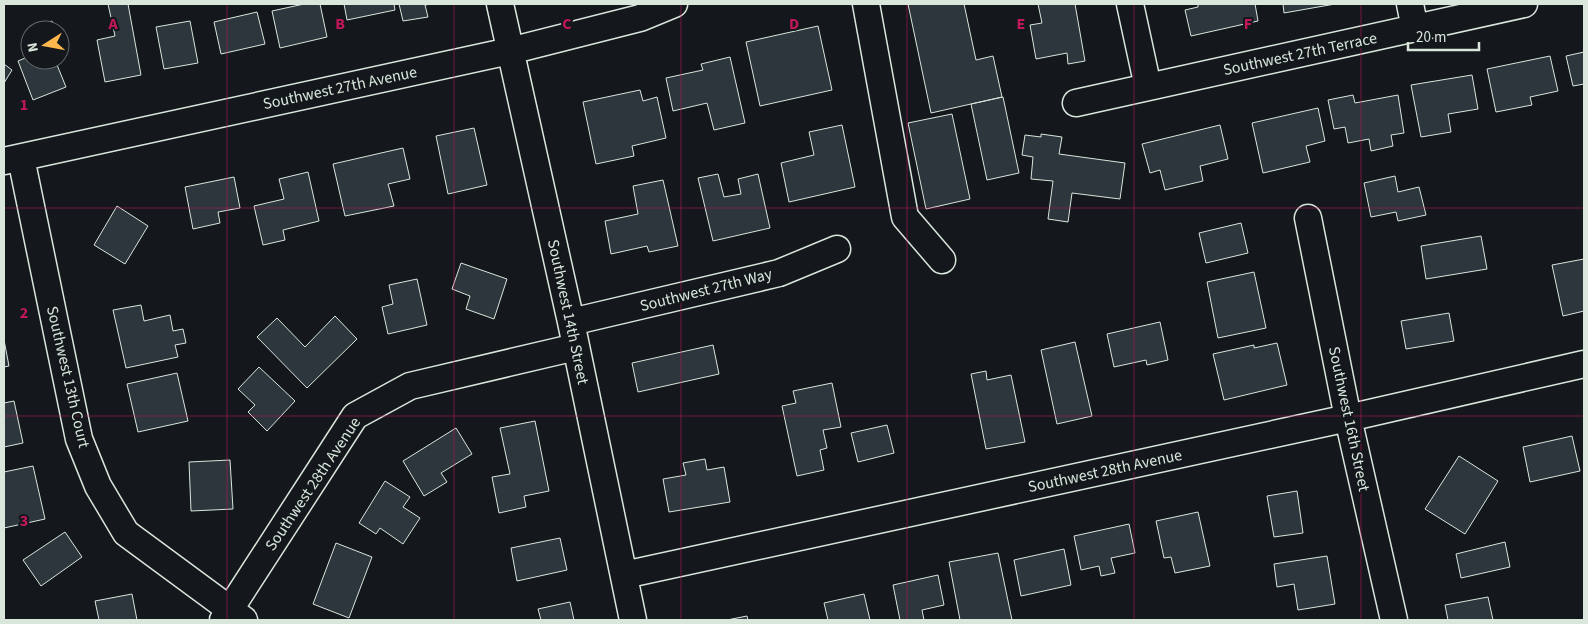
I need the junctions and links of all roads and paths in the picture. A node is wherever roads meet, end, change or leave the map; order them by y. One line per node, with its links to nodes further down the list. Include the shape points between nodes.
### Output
1 (500, 4): 8 (street, Southwest 14th Street)
2 (674, 4): 8 (street, Southwest 27th Avenue, via 640,18)
3 (866, 4): 14 (street, via 905,217)
4 (1130, 4): 9 (street)
5 (1410, 4): 7 (street)
6 (1524, 4): 7 (street, Southwest 27th Terrace)
7 (1415, 29): 9 (street, Southwest 27th Terrace)
8 (510, 51): 11 (street, Southwest 27th Avenue); 15 (street, Southwest 14th Street)
9 (1148, 87): 10 (street, Southwest 27th Terrace)
10 (1076, 102)
11 (12, 160): 19 (street, Southwest 13th Court, via 79,439 98,486 126,533)
12 (1308, 218): 17 (street, Southwest 16th Street)
13 (837, 249): 15 (street, Southwest 27th Way, via 778,273)
14 (942, 260)
15 (574, 335): 18 (street, Southwest 14th Street); 19 (street, Southwest 28th Avenue, via 410,386 355,416)
16 (1584, 364): 17 (street, Southwest 28th Avenue)
17 (1348, 418): 18 (street, Southwest 28th Avenue); 21 (street, Southwest 16th Street)
18 (624, 575): 20 (street, Southwest 14th Street)
19 (232, 617)
20 (633, 620)
21 (1394, 620)

